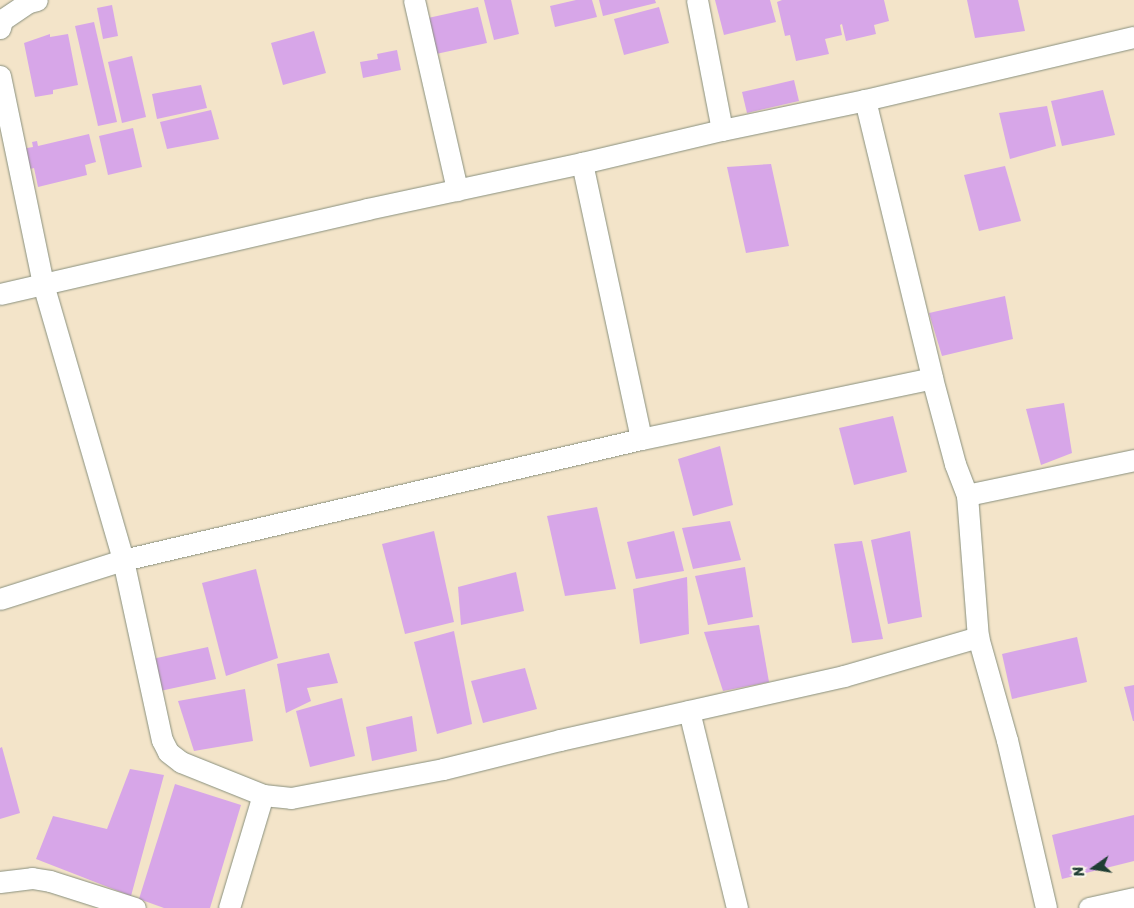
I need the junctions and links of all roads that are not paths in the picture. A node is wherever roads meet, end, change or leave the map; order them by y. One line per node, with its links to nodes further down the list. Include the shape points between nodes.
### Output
1 (37, 0): 4 (street, via 2,20)
2 (414, 0): 10 (street)
3 (697, 0): 8 (street)
4 (0, 28)
5 (1134, 37): 7 (street)
6 (0, 76): 11 (street)
7 (865, 100): 8 (street); 13 (street)
8 (722, 130): 9 (street)
9 (582, 164): 10 (street); 14 (street)
10 (457, 190): 11 (street)
11 (43, 284): 12 (street); 17 (street)
12 (0, 294)
13 (932, 378): 14 (street); 16 (street, via 955,464)
14 (641, 439): 17 (street)
15 (1134, 460): 16 (street)
16 (967, 495): 19 (street)
17 (123, 560): 18 (street); 21 (street, via 162,740 168,752 181,762)
18 (0, 600)
19 (978, 637): 20 (street, via 844,676); 27 (street, via 1007,740)
20 (689, 710): 21 (street, via 442,769 291,798); 26 (street)
21 (262, 795): 25 (street)
22 (0, 882): 24 (street, via 32,878 50,881)
23 (1134, 898): 28 (street)
24 (135, 908)
25 (229, 908)
26 (737, 908)
27 (1046, 908)
28 (1089, 908)

